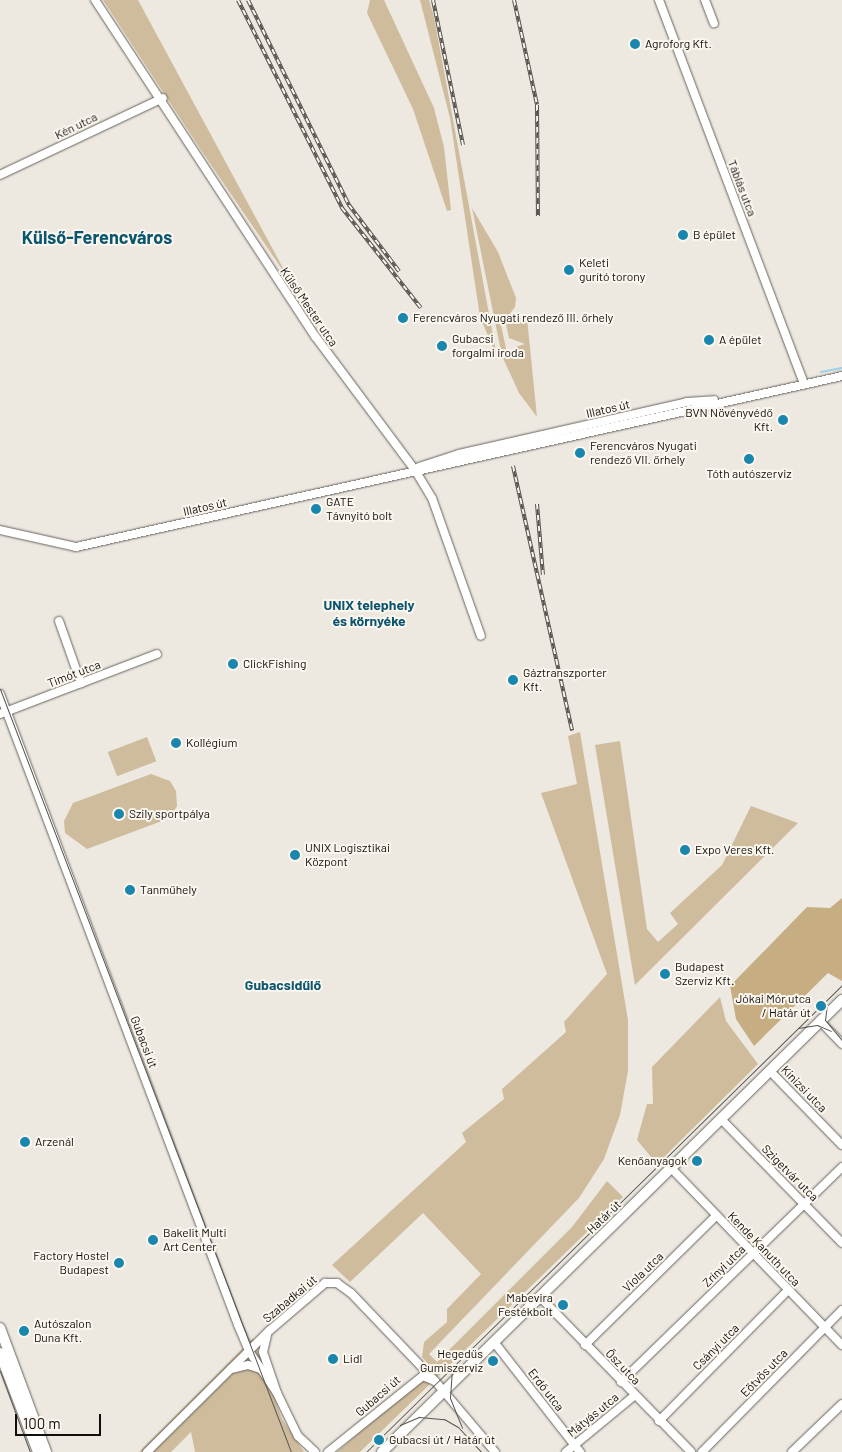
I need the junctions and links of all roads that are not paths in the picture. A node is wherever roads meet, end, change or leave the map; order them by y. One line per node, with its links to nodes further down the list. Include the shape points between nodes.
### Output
1 (95, 0): 5 (street, Külső Mester utca)
2 (659, 0): 8 (street, Táblás utca)
3 (705, 0): 4 (street)
4 (714, 23)
5 (163, 98): 6 (street, Kén utca); 9 (street, Külső Mester utca, via 315,336)
6 (0, 176)
7 (842, 376): 8 (street, Illatos út)
8 (804, 384): 9 (street, Illatos út, via 720,400)
9 (415, 470): 10 (street, Illatos út, via 76,547); 12 (street, Külső Mester utca, via 432,498)
10 (0, 530)
11 (59, 621): 14 (street)
12 (481, 636)
13 (157, 654): 14 (street, Timót utca)
14 (81, 683): 16 (street, Timót utca)
15 (0, 694): 16 (street, Gubacsi út)
16 (3, 713): 38 (street, Gubacsi út)
17 (842, 1000): 18 (main road, Határ út)
18 (820, 1022): 19 (street); 20 (main road, Határ út)
19 (842, 1044)
20 (770, 1071): 21 (main road, Határ út); 22 (street, Kinizsi utca)
21 (721, 1119): 24 (main road, Határ út); 25 (street, Szigetvár utca)
22 (842, 1145)
23 (842, 1167): 25 (street, Zrínyi utca)
24 (671, 1168): 26 (street, Kende Kanuth utca); 30 (main road, Határ út)
25 (804, 1204): 27 (street, Szigetvár utca); 28 (street, Zrínyi utca)
26 (716, 1216): 28 (street, Kende Kanuth utca); 36 (street, Viola utca)
27 (842, 1242)
28 (753, 1253): 29 (street, Kende Kanuth utca); 45 (street, Zrínyi utca)
29 (788, 1290): 32 (street, Kende Kanuth utca); 50 (street, Csányi utca)
30 (540, 1297): 35 (main road, Határ út); 36 (street, Ősz utca)
31 (842, 1310): 32 (street, Eötvös utca)
32 (824, 1327): 37 (street, Kende Kanuth utca); 62 (street, Eötvös utca)
33 (0, 1328): 53 (main road)
34 (269, 1331): 38 (street, Szabadkai út); 40 (street, Szabadkai út, via 318,1287 334,1282 351,1293); 47 (street, Gubacsi út, via 264,1352)
35 (494, 1342): 46 (main road, Határ út); 51 (street, Erdő utca)
36 (585, 1345): 45 (street, Ősz utca)
37 (842, 1345)
38 (249, 1351): 41 (street, Szabadkai út); 42 (street, Gubacsi út)
39 (0, 1353): 52 (main road)
40 (411, 1355): 43 (street, Szabadkai út); 44 (street, via 417,1368)
41 (229, 1370): 42 (street, via 248,1365); 54 (street, Szabadkai út)
42 (263, 1372): 47 (street, Gubacsi út)
43 (435, 1381): 44 (street, Gubacsi út, via 421,1376); 46 (street)
44 (411, 1382): 56 (street, Gubacsi út)
45 (621, 1382): 48 (street, Ősz utca)
46 (444, 1392): 57 (main road, Határ út); 58 (street)
47 (277, 1393): 55 (street, Gubacsi út, via 298,1436)
48 (634, 1396): 50 (street, Ősz utca); 51 (street, Mátyás utca)
49 (842, 1404): 63 (street)
50 (659, 1421): 61 (street, Ősz utca)
51 (574, 1445): 59 (street, Mátyás utca); 60 (street, Erdő utca)
52 (38, 1452)
53 (46, 1452)
54 (147, 1452)
55 (315, 1452)
56 (328, 1452)
57 (382, 1452)
58 (495, 1452)
59 (566, 1452)
60 (580, 1452)
61 (691, 1452)
62 (702, 1452)
63 (792, 1452)

